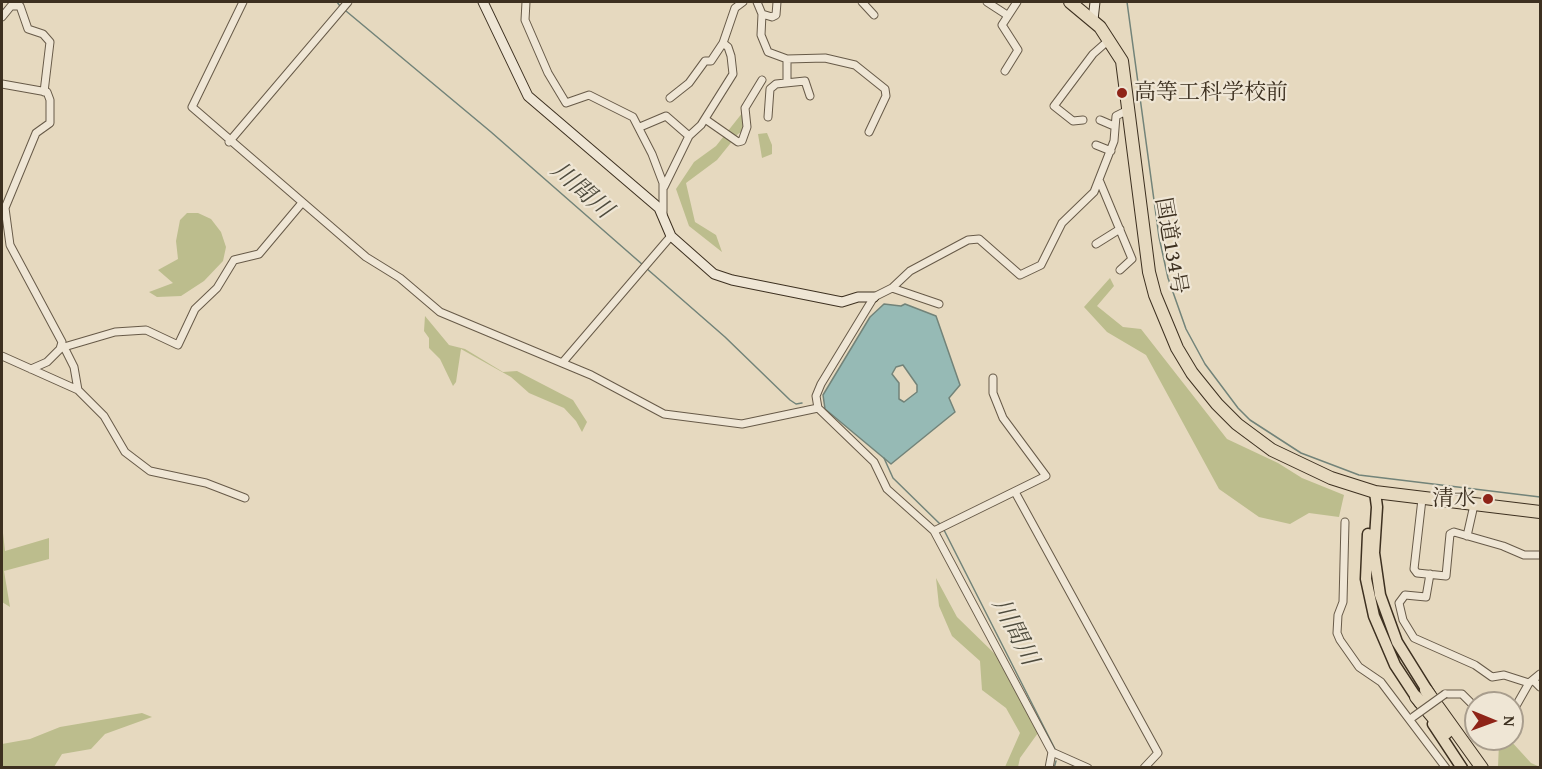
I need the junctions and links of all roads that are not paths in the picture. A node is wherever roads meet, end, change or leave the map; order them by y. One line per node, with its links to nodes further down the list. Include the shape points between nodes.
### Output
1 (243, 2): 37 (street, via 192,107)
2 (483, 2): 43 (street, via 528,96 658,208)
3 (526, 2): 34 (street, via 525,20 548,74 566,103 589,95 633,117)
4 (743, 2): 19 (street, via 735,8)
5 (758, 2): 13 (street)
6 (777, 2): 13 (street, via 776,15)
7 (862, 2): 14 (street)
8 (987, 2): 15 (street)
9 (1017, 2): 15 (street)
10 (1070, 2): 17 (highway, 国道134号)
11 (1095, 2): 17 (street)
12 (344, 6): 37 (street)
13 (762, 14): 20 (street, via 764,46 775,56)
14 (874, 15)
15 (1007, 15): 21 (street, via 1003,30 1018,50)
16 (2, 17): 25 (street, via 11,6 20,6 28,29 43,34 50,42)
17 (1093, 20): 18 (highway, 国道134号)
18 (1110, 39): 28 (highway, 国道134号, via 1126,75); 31 (street, via 1093,54 1054,106 1073,121)
19 (723, 43): 27 (street, via 711,61 705,61 689,83); 30 (street, via 732,56 734,74)
20 (787, 58): 23 (street); 35 (street, via 825,58 855,64 877,81 886,96)
21 (1005, 71)
22 (762, 80): 30 (street, via 745,108 747,128 742,141)
23 (787, 82): 26 (street, via 806,81); 29 (street, via 770,89)
24 (2, 84): 25 (street)
25 (44, 92): 51 (street, via 50,100 50,123 36,133 6,203 5,215 10,245)
26 (810, 96)
27 (670, 98)
28 (1130, 110): 33 (street, via 1116,116); 59 (highway, 国道134号, via 1149,272 1164,321 1192,373 1237,424 1272,450 1314,472)
29 (768, 117)
30 (705, 119): 36 (street)
31 (1083, 120)
32 (1100, 120): 33 (street)
33 (1114, 126): 39 (street)
34 (640, 127): 36 (street, via 666,116); 41 (street)
35 (869, 132)
36 (689, 136): 41 (street)
37 (229, 142): 42 (street)
38 (1096, 145): 39 (street)
39 (1111, 151): 40 (street)
40 (1100, 182): 44 (street); 48 (street, via 1062,222 1047,256 1032,272 1020,275 979,239 968,240 910,271)
41 (664, 188): 43 (street)
42 (301, 204): 51 (street, via 260,254 234,260 217,288 195,309 178,345 147,330 115,332); 53 (street, via 440,312)
43 (663, 217): 45 (street)
44 (1120, 229): 46 (street); 47 (street, via 1132,259)
45 (671, 236): 49 (street, via 714,274 732,280 842,302); 53 (street)
46 (1096, 244)
47 (1120, 270)
48 (892, 288): 49 (street); 50 (street)
49 (874, 297): 57 (street, via 821,384 816,396)
50 (939, 304)
51 (63, 346): 54 (street, via 47,363); 56 (street, via 74,367)
52 (2, 356): 54 (street)
53 (563, 362): 57 (street, via 664,414 679,417 742,424)
54 (31, 369): 56 (street)
55 (993, 378): 58 (street, via 993,393 1002,418 1046,476)
56 (78, 390): 60 (street, via 104,416 125,452 150,471 206,483)
57 (818, 408): 65 (street, via 874,462 887,489)
58 (1016, 492): 65 (street); 79 (street, via 1158,753)
59 (1375, 492): 61 (highway, 国道134号); 72 (main road, via 1367,549 1370,602 1386,647)
60 (245, 498)
61 (1422, 499): 62 (highway, 国道134号); 68 (street, via 1414,569)
62 (1474, 505): 63 (highway, 国道134号); 66 (street)
63 (1540, 512)
64 (1345, 522): 75 (street, via 1343,602 1338,633 1359,667 1381,682)
65 (934, 531): 76 (street)
66 (1467, 536): 67 (street, via 1524,555); 68 (street, via 1450,534 1446,576)
67 (1540, 555)
68 (1430, 574): 70 (street, via 1426,597 1405,595 1399,603 1403,620 1414,638 1492,677 1504,675)
69 (1540, 674): 70 (street)
70 (1531, 682): 71 (street); 73 (street)
71 (1540, 687)
72 (1421, 693): 81 (main road); 82 (highway); 83 (highway); 84 (main road)
73 (1524, 693)
74 (1464, 696): 75 (street, bridge, via 1445,694)
75 (1412, 717): 80 (street)
76 (1052, 752): 77 (street); 78 (street)
77 (1049, 768)
78 (1088, 768)
79 (1144, 768)
80 (1446, 768)
81 (1462, 768)
82 (1473, 768)
83 (1482, 768)
84 (1487, 768)

